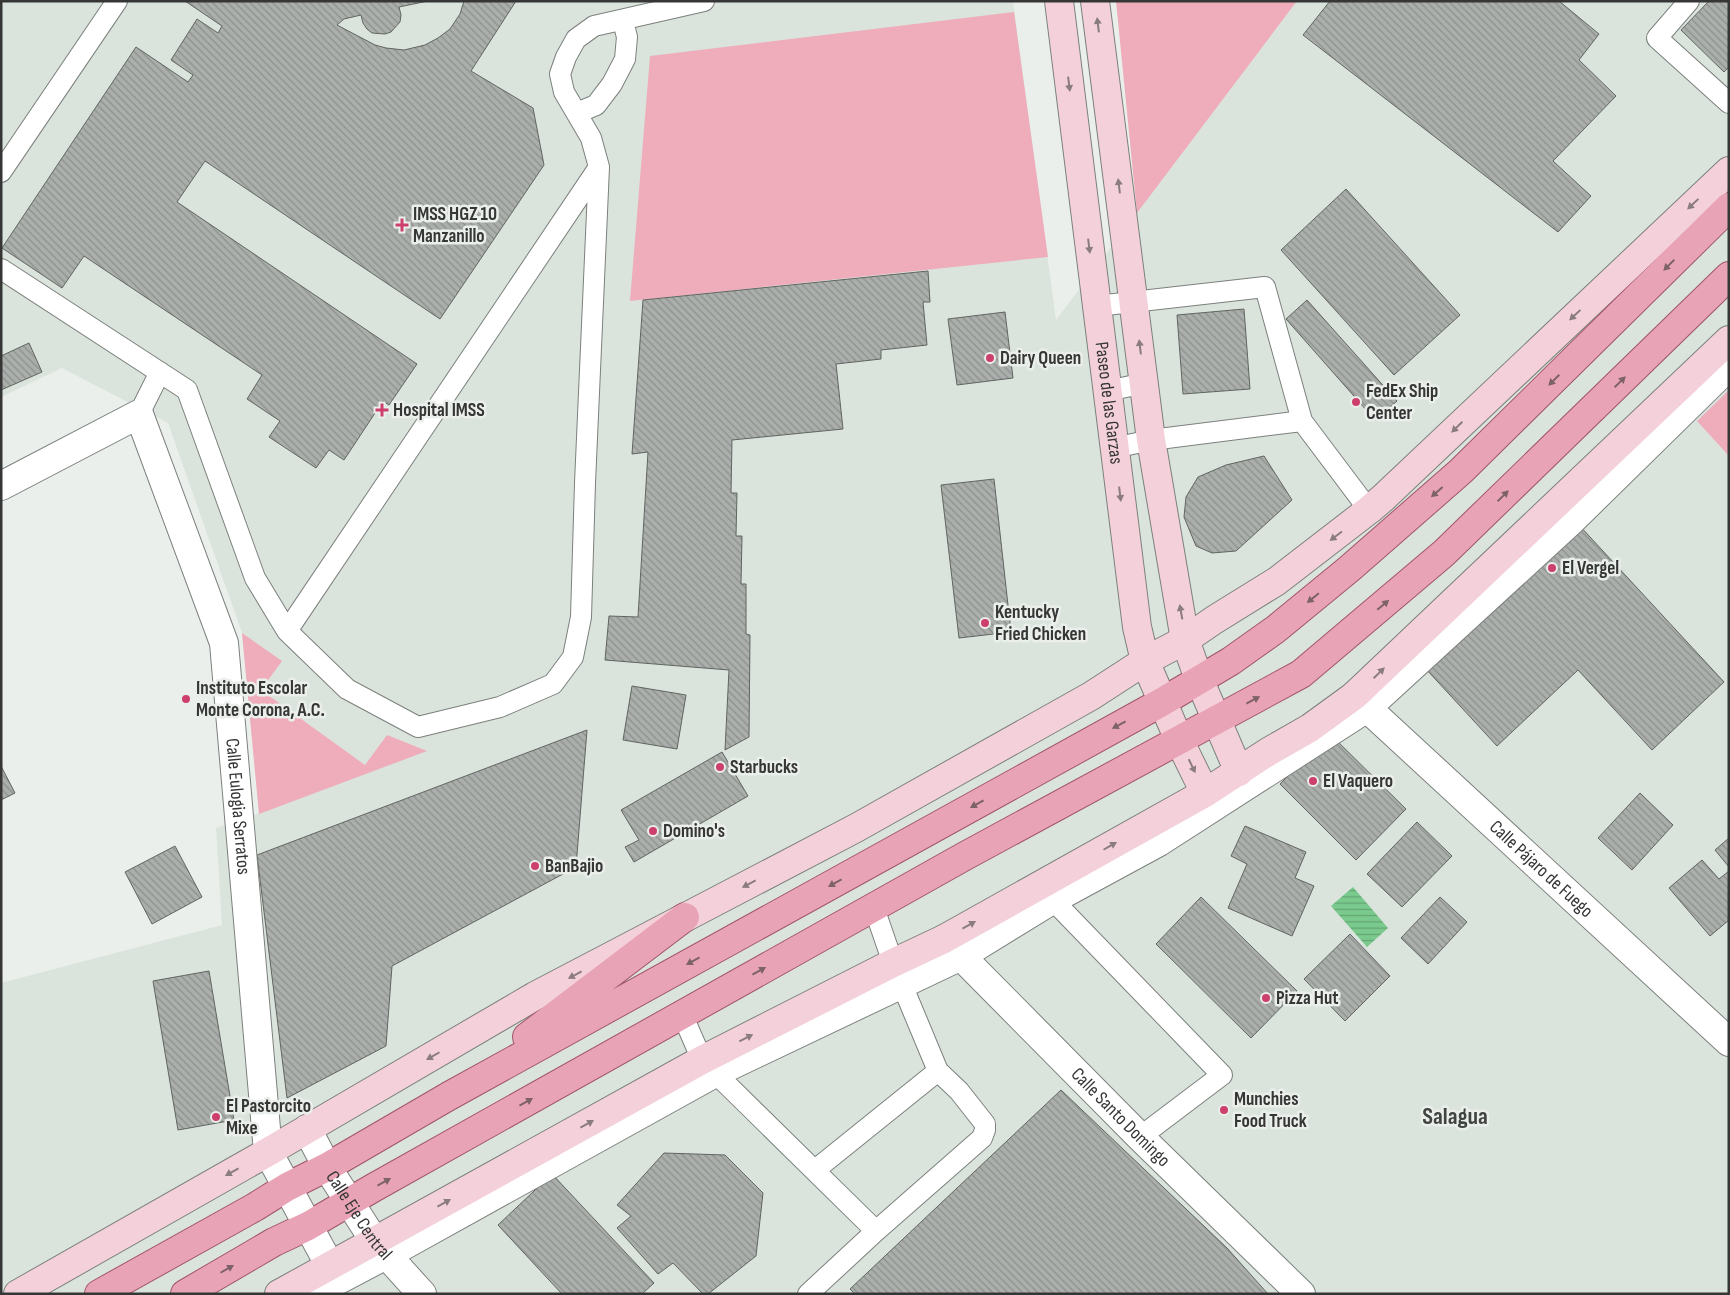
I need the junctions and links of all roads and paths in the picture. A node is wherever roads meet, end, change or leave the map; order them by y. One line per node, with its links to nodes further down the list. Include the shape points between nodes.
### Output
1 (116, 1): 11 (lane)
2 (704, 1): 6 (lane)
3 (1059, 1): 16 (main road, Paseo de las Garzas, one-way to 16)
4 (1095, 1): 15 (main road, Paseo de las Garzas, one-way to 4)
5 (1689, 1): 7 (lane, via 1657,38)
6 (623, 20): 8 (lane, via 627,37 625,59 596,106); 8 (lane, via 594,26 576,39 566,57 560,74 564,92)
7 (1728, 102)
8 (577, 113): 9 (lane, via 591,138)
9 (598, 167): 28 (lane); 28 (lane, via 581,617 573,657 553,684 500,707 418,727 347,689)
10 (1729, 171): 27 (main road, one-way to 27)
11 (1, 172)
12 (1729, 206): 31 (main road, one-way to 31, via 1462,471 1276,629)
13 (1, 269): 19 (lane)
14 (1729, 276): 34 (main road, one-way to 14, via 1301,674 1444,553)
15 (1134, 302): 16 (lane); 20 (main road, Paseo de las Garzas, one-way to 15); 23 (lane, via 1265,287)
16 (1097, 306): 21 (main road, Paseo de las Garzas)
17 (1729, 340): 33 (main road, one-way to 17)
18 (1729, 366): 33 (street, via 1570,522)
19 (160, 372): 22 (lane); 28 (lane, via 187,390 255,578)
20 (1145, 383): 21 (lane); 24 (main road, Paseo de las Garzas)
21 (1107, 391): 25 (main road, Paseo de las Garzas)
22 (139, 414): 26 (street); 50 (street, Calle Eulogia Serratos, via 224,643)
23 (1302, 421): 24 (lane); 27 (lane)
24 (1151, 440): 25 (lane); 29 (main road, Paseo de las Garzas, one-way to 24)
25 (1114, 448): 30 (main road, Paseo de las Garzas, one-way to 30, via 1137,626)
26 (1, 486)
27 (1369, 510): 29 (main road, one-way to 29, via 1277,581)
28 (287, 631)
29 (1185, 640): 30 (main road); 31 (main road, Paseo de las Garzas)
30 (1145, 661): 32 (main road, Paseo de las Garzas); 40 (main road, one-way to 40, via 1091,696 856,828)
31 (1199, 680): 32 (main road); 34 (main road, Paseo de las Garzas)
32 (1162, 702): 35 (main road, Paseo de las Garzas); 47 (main road, one-way to 47)
33 (1361, 702): 36 (main road, via 1268,752); 38 (street, via 1159,842); 44 (street, Calle Pájaro de Fuego)
34 (1216, 720): 35 (main road); 36 (main road, Paseo de las Garzas)
35 (1179, 740): 37 (main road, Paseo de las Garzas, one-way to 37); 39 (main road)
36 (1239, 772): 37 (main road)
37 (1205, 793): 38 (main road, one-way to 37, via 1147,824)
38 (1046, 893): 41 (main road); 49 (lane, via 1222,1075)
39 (874, 908): 42 (lane); 43 (main road, one-way to 39)
40 (685, 917): 47 (main road); 48 (main road, one-way to 48, via 535,996)
41 (953, 948): 42 (main road); 49 (street, Calle Santo Domingo)
42 (898, 974): 45 (main road); 46 (lane)
43 (682, 1014): 45 (lane); 54 (main road, one-way to 43)
44 (1729, 1042)
45 (709, 1067): 52 (lane); 57 (main road)
46 (938, 1071): 52 (lane); 56 (lane, via 985,1124 982,1138)
47 (449, 1096): 51 (main road)
48 (307, 1129): 50 (main road); 51 (street, Calle Eje Central)
49 (1140, 1138): 67 (street, Calle Santo Domingo)
50 (268, 1152): 53 (street); 60 (main road, one-way to 60)
51 (327, 1168): 53 (main road); 54 (street, Calle Eje Central)
52 (815, 1170): 56 (lane)
53 (287, 1187): 55 (street); 59 (main road)
54 (349, 1203): 55 (main road); 57 (street, Calle Eje Central)
55 (308, 1226): 58 (street); 62 (main road, one-way to 55)
56 (876, 1231): 66 (lane)
57 (381, 1248): 58 (main road); 64 (street); 65 (street, Calle Eje Central)
58 (330, 1266): 63 (main road)
59 (108, 1289): 61 (main road)
60 (18, 1294)
61 (90, 1294)
62 (185, 1294)
63 (279, 1294)
64 (312, 1294)
65 (422, 1294)
66 (808, 1294)
67 (1301, 1294)

